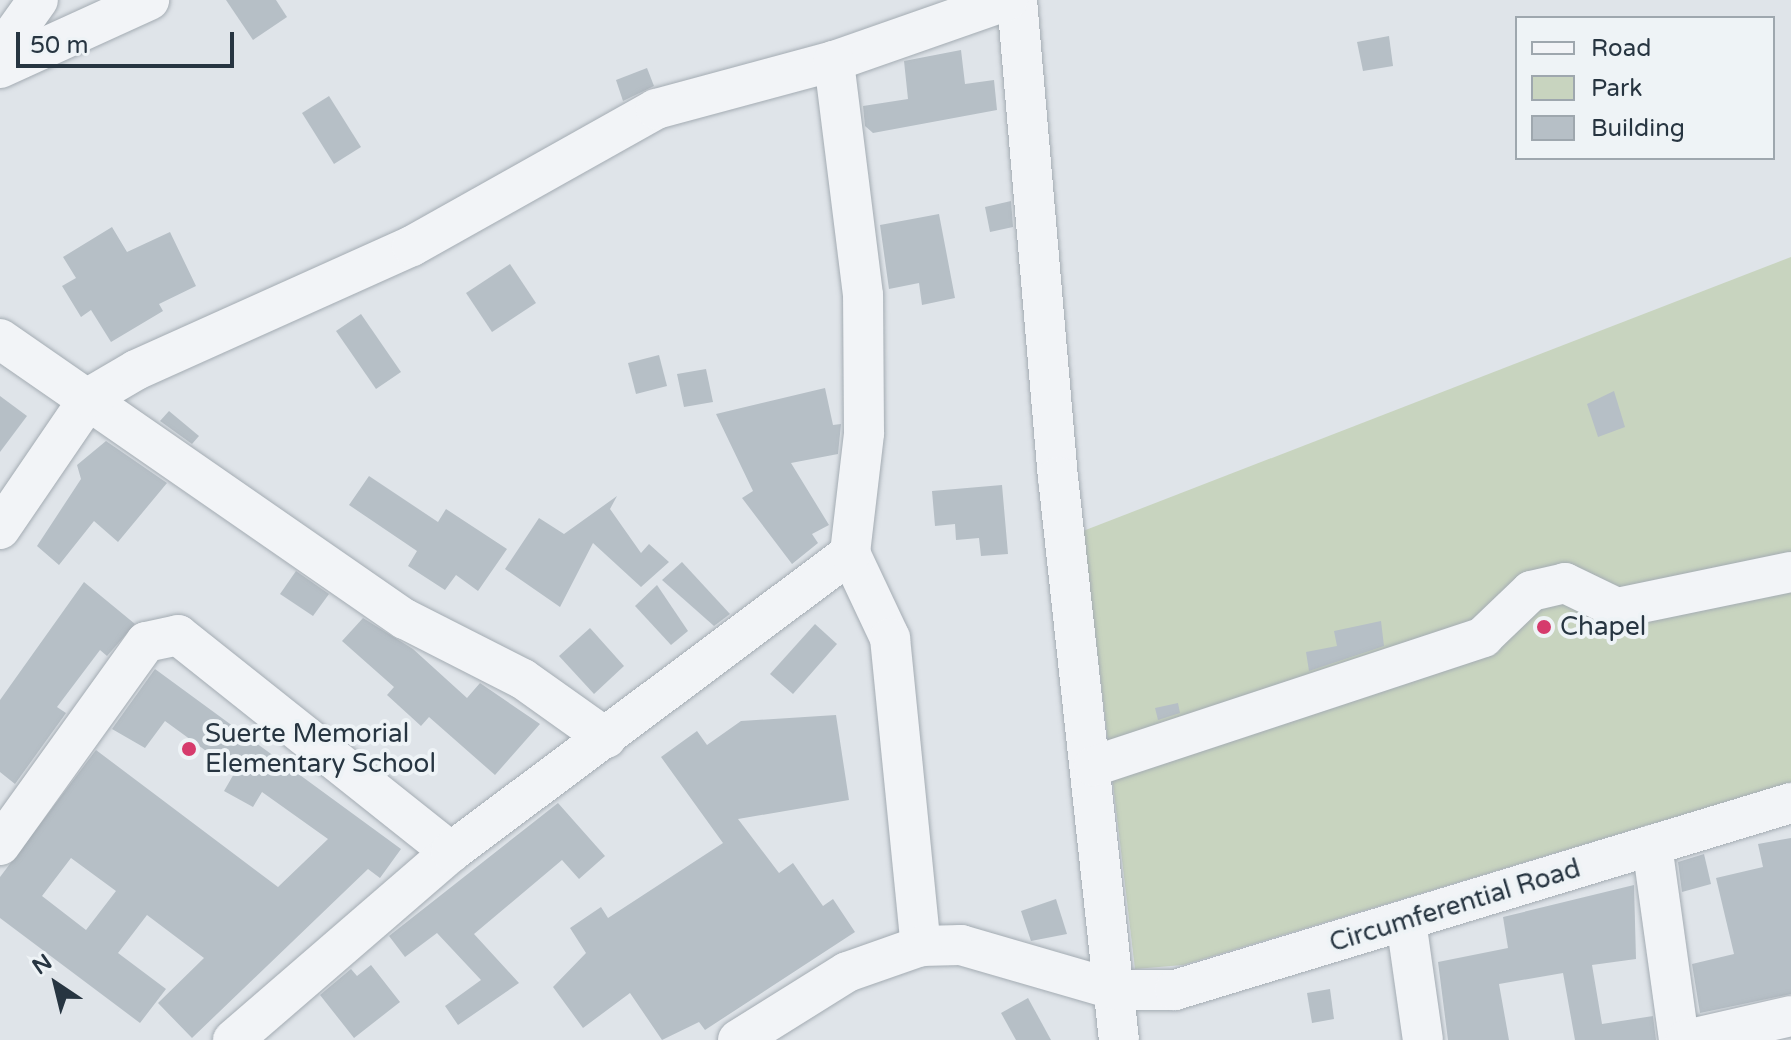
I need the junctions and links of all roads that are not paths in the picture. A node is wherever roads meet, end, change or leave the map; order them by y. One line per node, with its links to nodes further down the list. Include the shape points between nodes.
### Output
1 (38, 0): 5 (street)
2 (149, 0): 7 (street)
3 (1008, 0): 6 (street)
4 (1017, 0): 14 (street, via 1058,477)
5 (0, 53)
6 (834, 61): 9 (street, via 656,109 412,246); 11 (street, via 863,295 864,433)
7 (0, 68)
8 (0, 339): 9 (street)
9 (90, 397): 10 (street); 13 (street, via 405,619 523,679)
10 (0, 529)
11 (850, 553): 13 (street); 20 (street, via 890,638)
12 (1791, 572): 14 (street, via 1617,608 1565,583 1531,591 1483,637)
13 (606, 738): 18 (street)
14 (1094, 766): 21 (street)
15 (1791, 803): 17 (street, Circumferential Road)
16 (0, 845): 18 (street, via 146,642 178,635)
17 (1652, 845): 19 (street, Circumferential Road); 27 (street)
18 (451, 852): 23 (street)
19 (1406, 921): 21 (street, Circumferential Road, via 1202,984); 26 (street)
20 (921, 946): 21 (street, via 961,945); 24 (street, via 847,972)
21 (1116, 990): 25 (street)
22 (1791, 1016): 28 (street)
23 (233, 1040)
24 (738, 1040)
25 (1119, 1040)
26 (1423, 1040)
27 (1679, 1040)
28 (1686, 1040)

